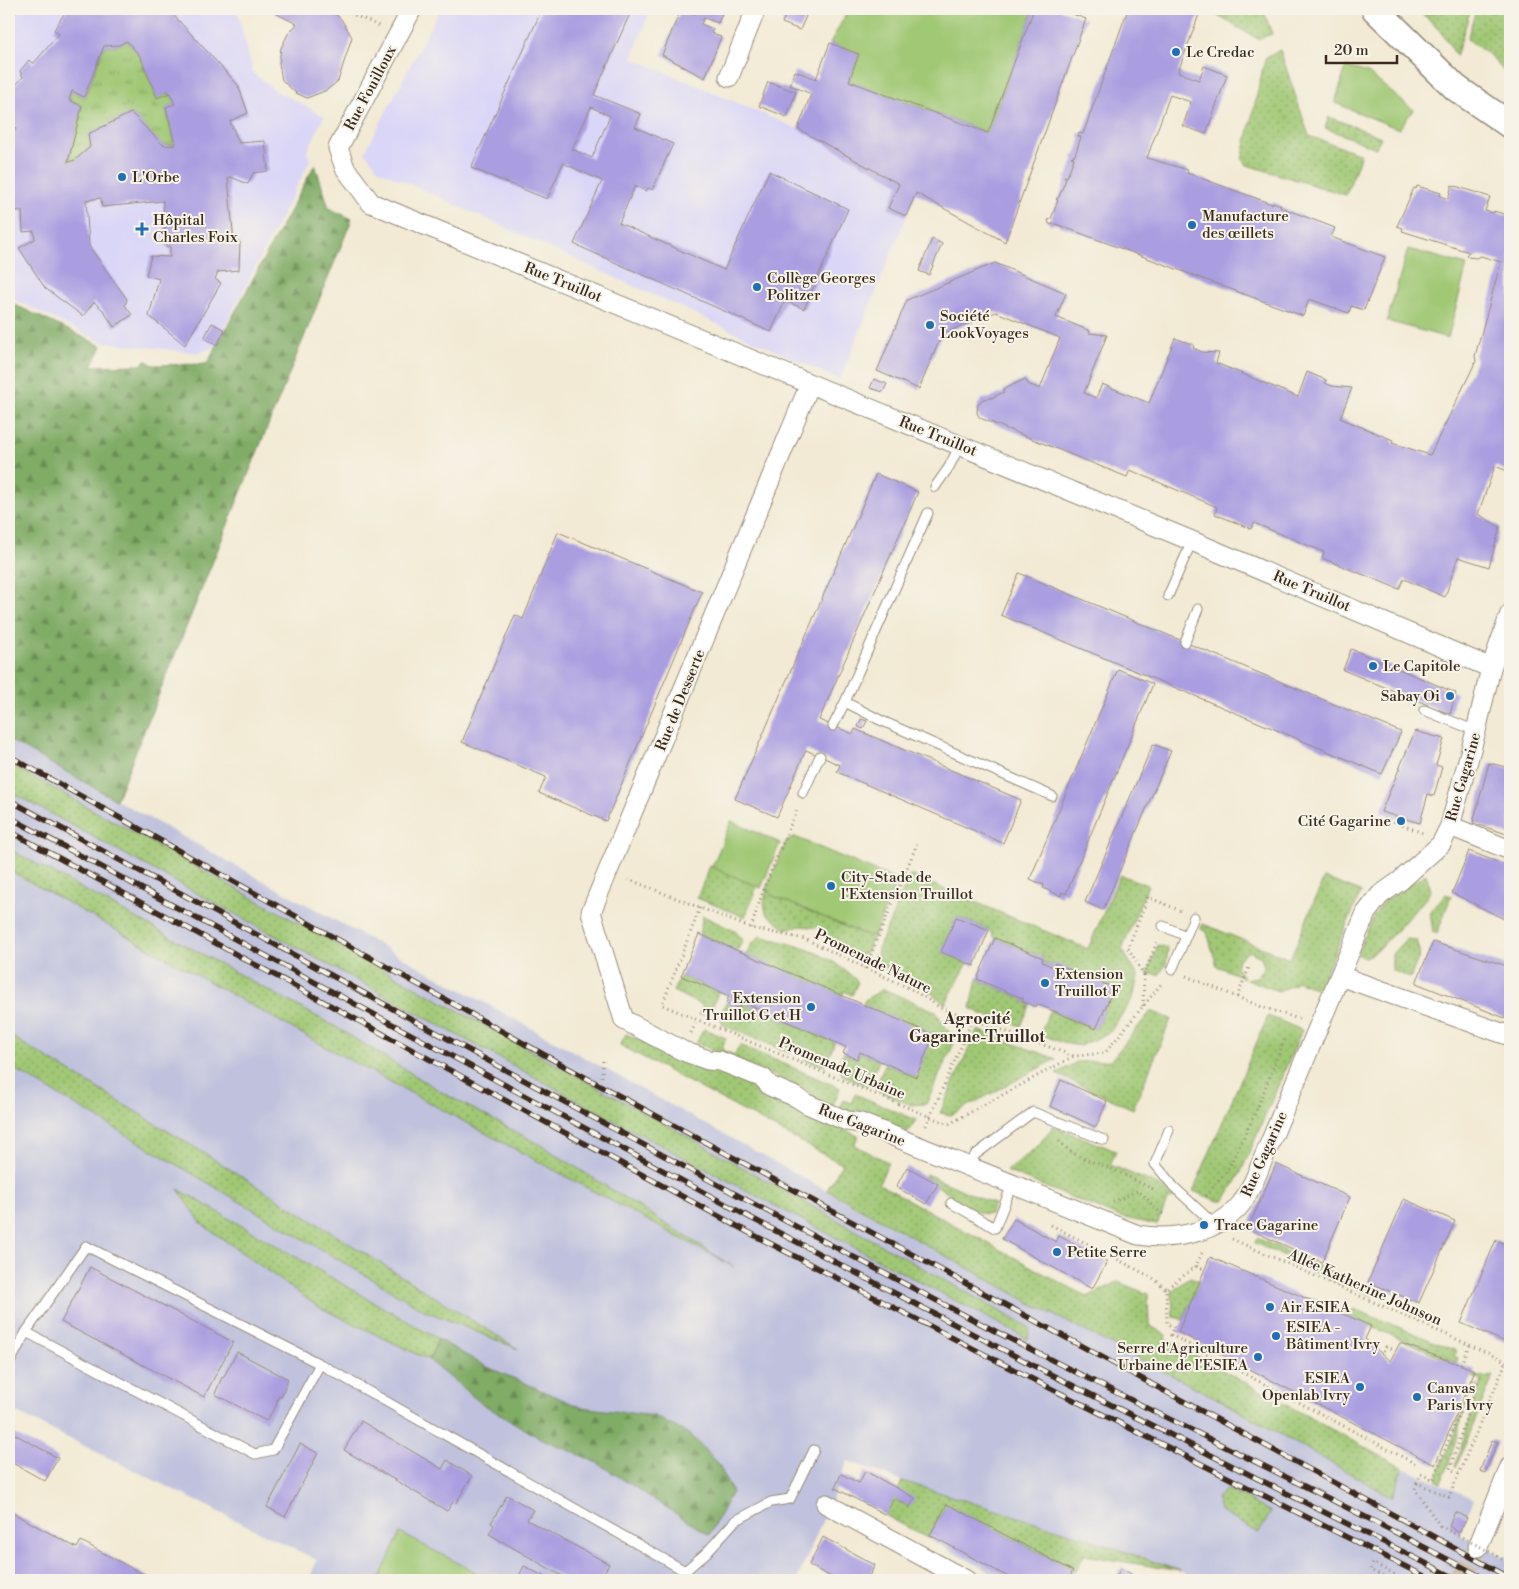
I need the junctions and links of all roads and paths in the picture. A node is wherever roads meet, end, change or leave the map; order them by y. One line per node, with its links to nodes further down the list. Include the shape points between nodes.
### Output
1 (340, 9): 5 (path)
2 (412, 9): 10 (street, Rue Fouilloux, via 338,148)
3 (756, 9): 6 (street)
4 (1376, 12): 9 (street, via 1456,88)
5 (374, 24)
6 (729, 77)
7 (1444, 90): 8 (lane)
8 (1452, 97)
9 (1510, 125)
10 (345, 168): 11 (street, Rue Truillot, via 371,203)
11 (810, 384): 12 (street, Rue Truillot); 33 (street, Rue de Desserte)
12 (960, 445): 13 (lane); 15 (street, Rue Truillot)
13 (935, 488)
14 (928, 513): 21 (lane)
15 (1192, 541): 16 (lane); 20 (street, Rue Truillot)
16 (1168, 596)
17 (1198, 609): 19 (lane)
18 (1510, 614): 20 (street)
19 (1185, 642)
20 (1491, 668): 24 (street, Rue Gagarine)
21 (845, 702): 23 (lane); 27 (lane)
22 (1424, 710): 24 (lane)
23 (833, 726)
24 (1476, 731): 29 (street, Rue Gagarine)
25 (820, 756): 26 (lane)
26 (803, 793): 38 (path)
27 (1052, 796)
28 (1384, 818): 31 (path, via 1422,832)
29 (1450, 826): 31 (street, Rue Gagarine); 32 (street)
30 (917, 844): 41 (path)
31 (1441, 844): 43 (street, Rue Gagarine, via 1380,895 1366,913)
32 (1510, 850)
33 (609, 871): 35 (path, Promenade Nature); 47 (street, Rue de Desserte, via 591,912)
34 (1170, 907): 37 (path)
35 (700, 908): 38 (path, Promenade Nature); 55 (path, Promenade Urbaine, via 662,1005)
36 (1194, 917): 39 (lane)
37 (1163, 926): 39 (lane); 45 (path, via 1144,975)
38 (751, 928): 41 (path, Promenade Nature, via 805,939)
39 (1186, 936): 42 (lane)
40 (1250, 965): 44 (path)
41 (865, 969): 46 (path, Promenade Nature, via 913,990 941,1008)
42 (1172, 970): 44 (path); 45 (path, Promenade Nature)
43 (1340, 976): 48 (street, Rue Gagarine); 49 (street)
44 (1237, 997): 48 (path)
45 (1143, 1006): 51 (path, Promenade Nature, via 1105,1053)
46 (973, 1019): 51 (path, Promenade Nature); 55 (path)
47 (624, 1020): 58 (street, Rue Gagarine, via 683,1051 763,1078 770,1086 806,1104)
48 (1320, 1025): 65 (street, Rue Gagarine, via 1254,1181 1237,1209)
49 (1510, 1036)
50 (1286, 1038): 65 (path, via 1229,1167 1206,1196)
51 (1074, 1056): 55 (path, Promenade Urbaine, via 949,1124)
52 (602, 1059): 53 (path)
53 (602, 1077)
54 (1033, 1112): 57 (lane); 59 (lane, via 975,1154); 61 (path, via 1032,1119 1067,1149 1177,1201)
55 (930, 1117): 58 (path)
56 (1169, 1130): 61 (lane, via 1155,1164)
57 (1104, 1140)
58 (918, 1146): 59 (street, Rue Gagarine)
59 (969, 1168): 60 (street, Rue Gagarine)
60 (1012, 1185): 63 (lane, via 994,1228); 65 (street, Rue Gagarine, via 1138,1235 1173,1237)
61 (1188, 1200): 65 (lane)
62 (1106, 1202): 64 (path, via 1137,1191 1148,1198 1157,1211)
63 (951, 1203)
64 (1171, 1215)
65 (1214, 1224): 68 (path, Allée Katherine Johnson, via 1243,1245)
66 (1196, 1266): 78 (path, via 1166,1289 1167,1324 1175,1328 1171,1336)
67 (26, 1332): 72 (lane); 73 (lane, via 86,1246); 73 (lane, via 255,1454 273,1450)
68 (1469, 1345): 71 (path, Allée Katherine Johnson); 74 (path)
69 (1394, 1350): 70 (path, via 1386,1347)
70 (1383, 1352)
71 (1508, 1362): 80 (path)
72 (9, 1364)
73 (320, 1364): 77 (lane, via 685,1571 734,1521 771,1502 790,1499)
74 (1461, 1364)
75 (1510, 1406): 76 (path, via 1505,1420)
76 (1506, 1433)
77 (814, 1450)
78 (1418, 1465)
79 (1510, 1467): 83 (street)
80 (1459, 1473): 81 (path, via 1449,1497); 81 (path, via 1450,1470 1478,1380 1473,1378 1433,1480 1421,1474)
81 (1417, 1483): 84 (path, bridge, via 1415,1489 1440,1526)
82 (826, 1504): 85 (street)
83 (1478, 1547)
84 (1510, 1563)
85 (966, 1580)
86 (1392, 1580): 87 (path, via 1370,1570 1373,1564)
87 (1404, 1580)

